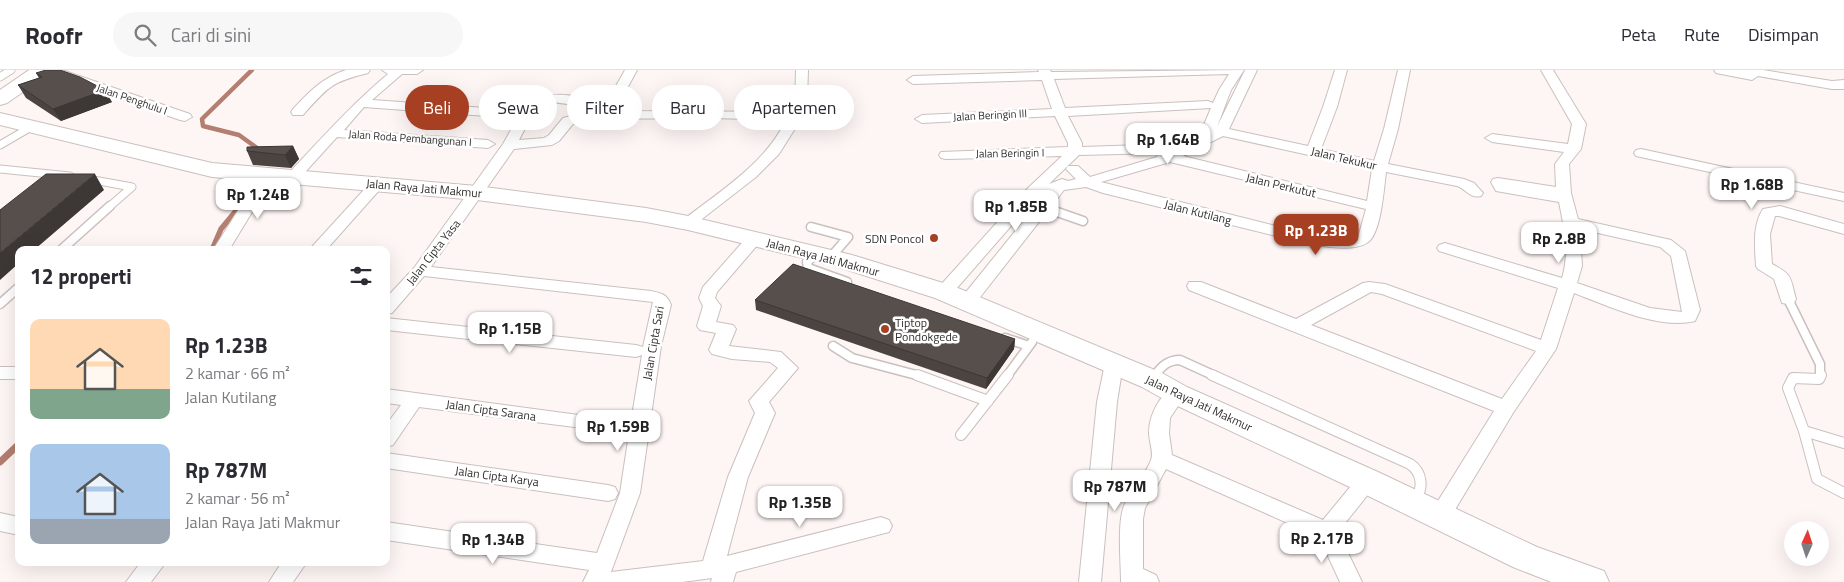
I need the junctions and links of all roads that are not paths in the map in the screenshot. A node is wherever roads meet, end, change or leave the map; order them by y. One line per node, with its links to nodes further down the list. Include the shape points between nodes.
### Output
1 (42, 70): 20 (main road)
2 (50, 70): 35 (street, Jalan Penghulu I)
3 (364, 70): 31 (street, via 330,79)
4 (388, 70): 5 (street)
5 (399, 70): 6 (street); 27 (street)
6 (417, 70)
7 (631, 70): 23 (street)
8 (802, 70): 24 (street)
9 (1238, 70): 17 (street); 41 (street, via 1225,90)
10 (1251, 70): 41 (street)
11 (1341, 70): 49 (street)
12 (1404, 70): 53 (street, Jalan Kutilang)
13 (1547, 70): 47 (street, via 1579,124)
14 (1720, 70): 19 (street)
15 (1741, 70): 22 (street, via 1832,85)
16 (1838, 70): 22 (street)
17 (1051, 74): 21 (street); 32 (street)
18 (0, 77): 20 (lane)
19 (1764, 78)
20 (14, 79): 25 (main road); 29 (main road)
21 (913, 80)
22 (1844, 83)
23 (623, 85)
24 (802, 85)
25 (0, 99)
26 (567, 102): 46 (street, Jalan Cipta Yasa, via 535,101)
27 (362, 103): 30 (street); 42 (street)
28 (1208, 105): 32 (street, Jalan Beringin III)
29 (0, 106)
30 (479, 111)
31 (298, 112)
32 (1065, 112): 37 (street, Jalan Beringin III); 48 (street)
33 (642, 115): 34 (street)
34 (734, 115)
35 (185, 117)
36 (0, 119): 39 (main road, Jalan Raya Jati Makmur)
37 (922, 119)
38 (567, 121): 46 (street, via 547,142)
39 (31, 127): 44 (lane); 56 (main road, Jalan Raya Jati Makmur, via 212,170)
40 (786, 130): 68 (street, via 774,151 751,174)
41 (1215, 131): 49 (street, Jalan Tekukur); 50 (street)
42 (332, 133): 45 (street, Jalan Roda Pembangunan I); 56 (street)
43 (1492, 138): 47 (street)
44 (0, 144)
45 (488, 144)
46 (510, 145): 61 (street, Jalan Cipta Yasa)
47 (1574, 149): 67 (street, via 1562,164)
48 (1080, 151): 50 (street, Jalan Beringin I); 52 (street, Jalan Beringin I); 57 (street); 60 (street)
49 (1313, 151): 53 (street, Jalan Tekukur)
50 (1167, 153): 57 (street); 65 (street, Jalan Perkutut)
51 (1641, 153): 63 (street)
52 (946, 155)
53 (1380, 166): 62 (street, Jalan Tekukur, via 1461,182); 65 (street, Jalan Kutilang)
54 (0, 169): 55 (lane)
55 (60, 174): 58 (lane); 72 (lane, via 132,188)
56 (280, 177): 59 (main road, Jalan Raya Jati Makmur); 73 (street, via 258,194)
57 (1073, 179): 60 (street); 64 (street); 65 (street, Jalan Kutilang, via 1328,242 1361,240 1366,235)
58 (52, 180)
59 (377, 184): 61 (main road, Jalan Raya Jati Makmur); 74 (street)
60 (1037, 187): 82 (street)
61 (477, 193): 68 (main road, Jalan Raya Jati Makmur); 77 (street, Jalan Cipta Yasa)
62 (1476, 193)
63 (1844, 197)
64 (1043, 207): 66 (lane); 82 (street)
65 (1374, 207)
66 (1083, 220)
67 (1570, 222): 80 (street, via 1574,236 1574,266); 80 (street, via 1665,243 1674,248 1679,254 1691,310 1689,317 1679,318 1643,312)
68 (688, 223): 71 (main road, Jalan Raya Jati Makmur)
69 (812, 227): 76 (lane, via 848,237)
70 (1844, 229): 83 (street, via 1780,211 1768,212 1762,234 1764,266 1782,276)
71 (754, 239): 76 (main road, Jalan Raya Jati Makmur); 121 (street, via 709,291 707,298 712,306 706,326 727,329 718,350 775,356 789,368 759,402 765,413 738,477)
72 (66, 246)
73 (224, 246)
74 (321, 246)
75 (1445, 248): 80 (street)
76 (824, 255): 78 (lane, via 807,262 808,268); 82 (main road, Jalan Raya Jati Makmur)
77 (420, 271): 85 (street, Jalan Cipta Yasa); 122 (street, Jalan Cipta Sari, via 660,299 662,305 652,346 630,493)
78 (856, 286)
79 (1195, 286): 87 (street)
80 (1569, 286): 91 (street)
81 (15, 291): 84 (lane)
82 (956, 297): 89 (main road, Jalan Raya Jati Makmur)
83 (1788, 299): 103 (lane, via 1820,364 1819,380 1793,378 1788,388)
84 (0, 304)
85 (390, 305)
86 (390, 324): 92 (street)
87 (1298, 325): 91 (street, via 1362,290 1375,287); 101 (street)
88 (992, 333): 89 (lane)
89 (1034, 339): 93 (main road, Jalan Raya Jati Makmur); 100 (lane)
90 (833, 346): 100 (lane, via 852,358 910,372)
91 (1547, 349): 101 (street)
92 (636, 351)
93 (1114, 364): 96 (main road, Jalan Raya Jati Makmur); 126 (street, via 1107,402)
94 (0, 373): 95 (street)
95 (15, 373)
96 (1152, 380): 97 (main road, Jalan Raya Jati Makmur); 112 (lane, via 1168,361 1180,360 1410,464 1422,476 1418,496)
97 (1177, 394): 107 (street, via 1160,418); 109 (main road, Jalan Raya Jati Makmur)
98 (390, 396): 99 (street, Jalan Cipta Sarana)
99 (415, 399): 102 (street, Jalan Cipta Sarana); 104 (street)
100 (988, 401): 105 (lane)
101 (1506, 408): 113 (street)
102 (626, 428)
103 (1804, 432): 106 (lane); 111 (lane, via 1817,479)
104 (390, 434)
105 (961, 435)
106 (1844, 443)
107 (1162, 459): 117 (street); 123 (street, via 1134,507)
108 (390, 461): 110 (street, Jalan Cipta Karya)
109 (1367, 481): 112 (main road, Jalan Raya Jati Makmur); 117 (street)
110 (608, 493)
111 (1844, 493)
112 (1412, 504): 113 (main road, Jalan Raya Jati Makmur)
113 (1440, 517): 128 (main road, Jalan Raya Jati Makmur, via 1525,557)
114 (0, 522): 115 (street)
115 (15, 525)
116 (880, 526): 121 (street)
117 (1327, 531): 127 (street)
118 (390, 532): 122 (street)
119 (151, 566): 124 (street)
120 (293, 566): 125 (street)
121 (720, 572): 122 (street)
122 (601, 576)
123 (1137, 579)
124 (137, 582)
125 (280, 582)
126 (1090, 582)
127 (1351, 582)
128 (1591, 582)

